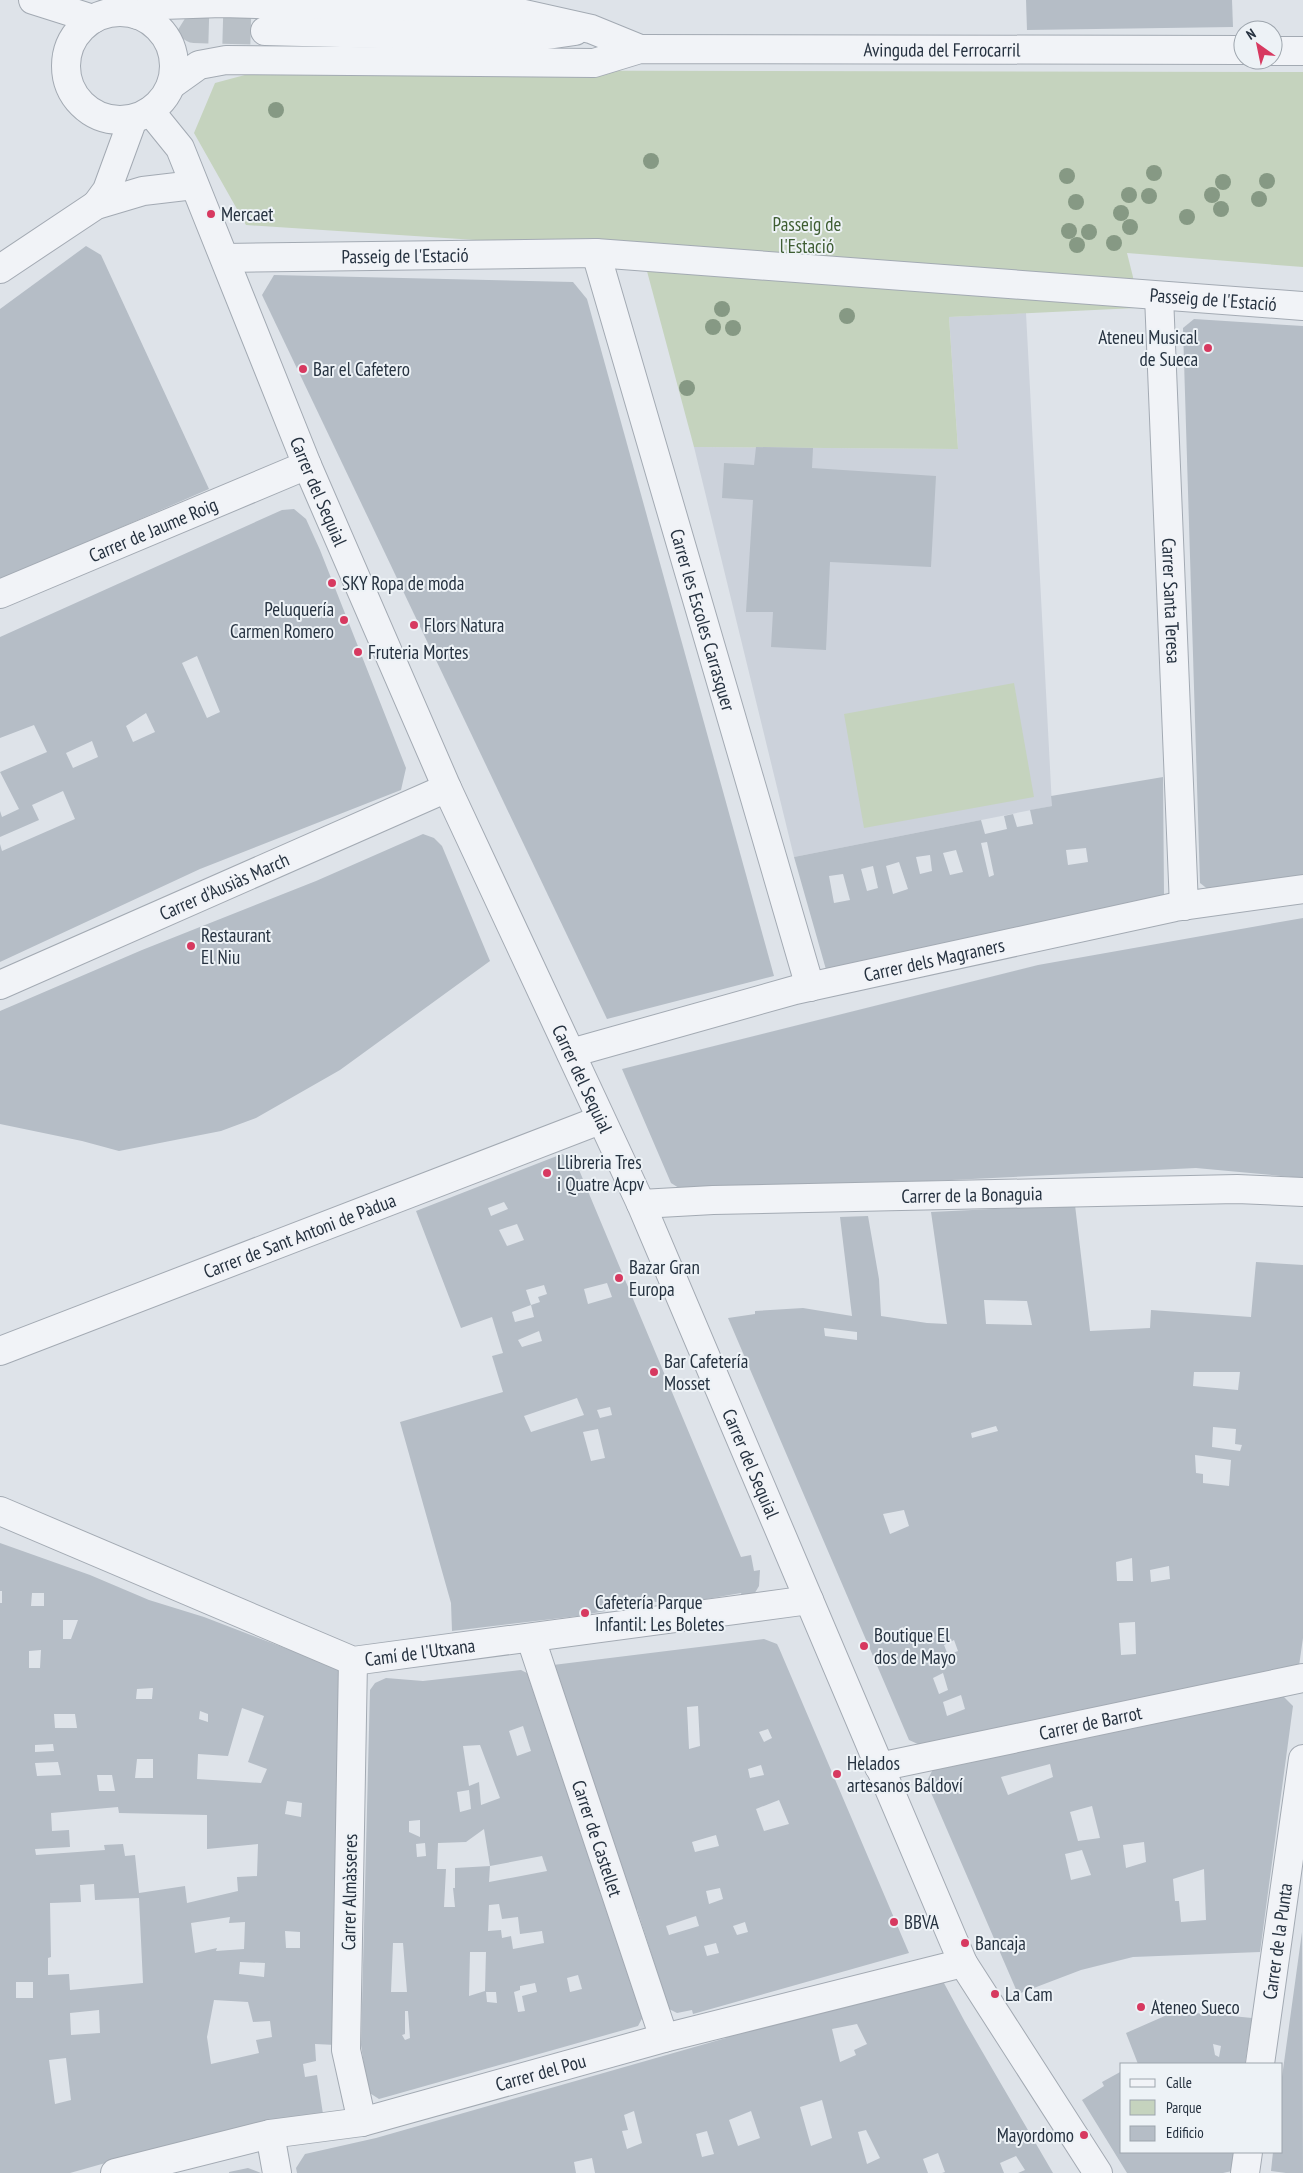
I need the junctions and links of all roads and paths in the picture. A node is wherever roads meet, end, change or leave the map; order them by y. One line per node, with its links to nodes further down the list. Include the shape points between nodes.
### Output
1 (33, 0): 3 (street)
2 (138, 15): 3 (street, via 123,12); 4 (street, via 162,6 222,3 511,11); 10 (street, via 150,21 169,43 174,64)
3 (93, 19): 11 (street, via 81,28 70,44 66,62 68,82 76,99 90,112 108,120)
4 (591, 29): 5 (street, via 527,38); 6 (street)
5 (265, 31)
6 (640, 49): 7 (street, Avinguda del Ferrocarril); 10 (street, via 594,63 226,60 199,65)
7 (1233, 50)
8 (1283, 50): 9 (street)
9 (1303, 50)
10 (171, 85): 11 (street, via 163,100)
11 (141, 115): 12 (street, Carrer del Sequial, via 180,148); 13 (street, via 107,190)
12 (194, 185): 13 (street, via 143,191); 15 (street, Carrer del Sequial)
13 (96, 205): 16 (street)
14 (596, 253): 15 (street, Passeig de l'Estació); 17 (street, Passeig de l'Estació); 25 (street, Carrer les Escoles Carrasquer)
15 (225, 258): 19 (street, Carrer del Sequial)
16 (0, 270)
17 (1159, 296): 18 (street, Passeig de l'Estació); 23 (street, Carrer Santa Teresa)
18 (1303, 306)
19 (307, 465): 20 (street, Carrer de Jaume Roig); 21 (street, Carrer del Sequial)
20 (0, 594)
21 (448, 788): 24 (street, Carrer d'Ausiàs March); 26 (street, Carrer del Sequial)
22 (1303, 889): 23 (street, Carrer dels Magraners)
23 (1184, 906): 25 (street, Carrer dels Magraners)
24 (0, 984)
25 (810, 987): 26 (street, Carrer dels Magraners)
26 (571, 1053): 27 (street, Carrer del Sequial)
27 (600, 1120): 29 (street, Carrer del Sequial); 30 (street, Carrer de Sant Antoni de Pàdua)
28 (1303, 1192): 29 (street, Carrer de la Bonaguia, via 1227,1190)
29 (641, 1204): 32 (street, Carrer del Sequial)
30 (0, 1351)
31 (0, 1511): 34 (street, Camí de l'Utxana)
32 (809, 1600): 33 (street, Camí de l'Utxana); 37 (street, Carrer del Sequial)
33 (531, 1639): 34 (street, Camí de l'Utxana); 39 (street, Carrer de Castellet)
34 (353, 1661): 41 (street, Carrer Almàsseres, via 346,2050)
35 (1303, 1678): 37 (street, Carrer de Barrot)
36 (1303, 1759): 40 (street, Carrer de la Punta)
37 (879, 1767): 38 (street, Carrer del Sequial)
38 (963, 1963): 39 (street, Carrer del Pou); 46 (street, Carrer del Sequial)
39 (664, 2038): 41 (street, Carrer del Pou)
40 (1260, 2063)
41 (362, 2122): 42 (street, Carrer del Pou)
42 (270, 2134): 44 (street, Carrer del Pou); 45 (street)
43 (1248, 2153): 47 (street)
44 (115, 2173)
45 (277, 2173)
46 (1098, 2173)
47 (1245, 2173)

